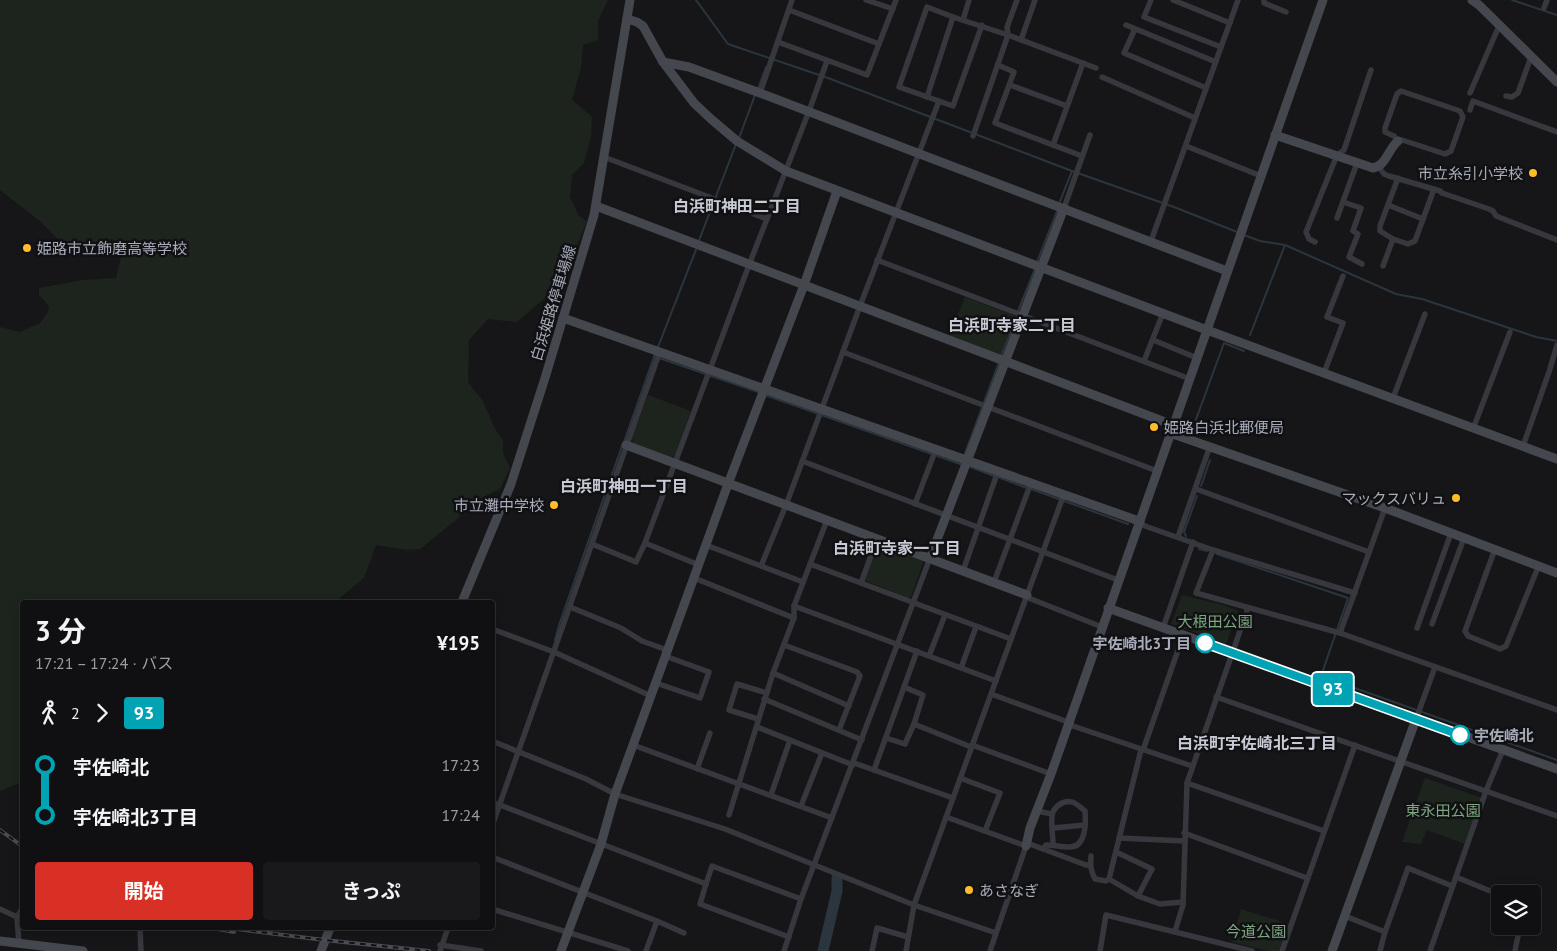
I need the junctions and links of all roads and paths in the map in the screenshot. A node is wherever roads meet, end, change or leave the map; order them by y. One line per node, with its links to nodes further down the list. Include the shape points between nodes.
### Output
1 (630, 0): 20 (street, 白浜姫路停車場線)
2 (792, 0): 17 (street)
3 (866, 0): 16 (street)
4 (896, 0): 16 (street)
5 (969, 0): 21 (street)
6 (1017, 0): 27 (street, via 1007,27)
7 (1035, 0): 28 (street)
8 (1151, 0): 31 (street, via 1144,17)
9 (1173, 0): 22 (street)
10 (1238, 0): 22 (street)
11 (1264, 0): 18 (street, via 1264,3)
12 (1323, 0): 55 (street)
13 (1472, 0): 25 (street)
14 (1547, 0): 15 (street)
15 (1544, 8)
16 (892, 9): 30 (street)
17 (789, 10): 29 (street); 30 (street)
18 (1286, 12)
19 (953, 17): 21 (street); 47 (street); 47 (street, via 927,7 899,87)
20 (628, 19): 34 (street, via 643,26); 63 (street, 白浜姫路停車場線)
21 (963, 20): 23 (street)
22 (1230, 23): 31 (street)
23 (982, 25): 27 (street); 48 (street, via 953,106)
24 (1126, 25): 26 (street)
25 (1499, 26): 32 (street); 45 (street)
26 (1135, 29): 35 (street); 43 (street, via 1124,53)
27 (1008, 35): 28 (street); 37 (street)
28 (1021, 40): 36 (street)
29 (778, 42): 33 (street); 44 (street)
30 (879, 44): 33 (street, via 867,75)
31 (1221, 47): 35 (street)
32 (1531, 57): 41 (street); 46 (street, via 1518,93 1512,98)
33 (827, 61): 51 (street)
34 (663, 62): 44 (street, via 689,67); 66 (street, via 694,103 711,119 737,141)
35 (1216, 62): 43 (street)
36 (1083, 63): 38 (street); 49 (street)
37 (998, 65): 42 (street, via 1014,72); 56 (street)
38 (1096, 68)
39 (1371, 70): 62 (street, via 1344,150)
40 (1102, 77): 52 (street)
41 (1557, 82)
42 (1010, 85): 49 (street); 58 (street, via 996,123)
43 (1206, 88): 52 (street)
44 (760, 93): 51 (street)
45 (1470, 93)
46 (1506, 96)
47 (927, 97): 48 (street)
48 (939, 101): 60 (street)
49 (1067, 106): 58 (street)
50 (1470, 110): 53 (street, via 1473,101)
51 (809, 112): 60 (street); 66 (street)
52 (1196, 118): 59 (street)
53 (1557, 132)
54 (1090, 135): 61 (street)
55 (1276, 135): 62 (street); 67 (street)
56 (974, 136)
57 (1398, 141): 57 (street, via 1385,132 1385,128 1401,91 1460,111 1463,117 1452,151 1448,153); 65 (street)
58 (1053, 145): 61 (street)
59 (1186, 146): 67 (street); 81 (street)
60 (918, 153): 74 (street); 75 (street)
61 (1082, 156): 74 (street)
62 (1336, 156): 64 (street); 82 (street, via 1306,232 1308,239)
63 (604, 157): 73 (street, 白浜姫路停車場線); 77 (street)
64 (1357, 163): 65 (street); 71 (street)
65 (1379, 167): 68 (street, via 1384,174)
66 (786, 171): 70 (street); 77 (street)
67 (1261, 176): 88 (street)
68 (1398, 178): 69 (street); 72 (street)
69 (1434, 189): 78 (street); 80 (street)
70 (837, 191): 75 (street); 90 (street)
71 (1343, 202): 76 (street); 84 (street, via 1361,208 1353,231 1358,234 1349,258)
72 (1388, 205): 78 (street); 79 (street, via 1380,231)
73 (596, 206): 85 (street); 95 (street, 白浜姫路停車場線)
74 (1064, 208): 81 (street); 86 (street)
75 (896, 212): 83 (street); 86 (street)
76 (1337, 218)
77 (767, 219): 85 (street)
78 (1423, 219): 79 (street, via 1415,240 1408,244)
79 (1393, 239): 87 (street)
80 (1557, 240)
81 (1151, 242): 88 (street)
82 (1315, 242)
83 (877, 260): 91 (street); 94 (street)
84 (1362, 264)
85 (749, 265): 90 (street); 105 (street)
86 (1040, 266): 92 (street); 94 (street)
87 (1384, 266)
88 (1227, 271): 96 (street)
89 (1343, 276): 106 (street, via 1327,317 1343,323)
90 (804, 286): 91 (street); 108 (street)
91 (860, 306): 100 (street); 103 (street)
92 (1162, 313): 96 (street); 98 (street)
93 (1425, 314): 109 (street)
94 (1022, 315): 103 (street); 104 (street)
95 (563, 318): 101 (street); 162 (street, 白浜姫路停車場線, via 511,484)
96 (1207, 330): 102 (street); 106 (street)
97 (1510, 332): 113 (street)
98 (1153, 340): 102 (street); 104 (street)
99 (1557, 346): 116 (street)
100 (844, 352): 110 (street); 111 (street)
101 (657, 353): 105 (street); 114 (street)
102 (1197, 358): 107 (street)
103 (1004, 361): 110 (street); 112 (street)
104 (1144, 362): 107 (street)
105 (709, 373): 108 (street); 121 (street)
106 (1324, 373): 109 (street)
107 (1190, 378): 112 (street)
108 (764, 388): 111 (street); 125 (street)
109 (1393, 398): 113 (street)
110 (984, 406): 119 (street); 123 (street)
111 (822, 408): 117 (street); 120 (street)
112 (1172, 429): 115 (street); 123 (street)
113 (1474, 429): 116 (street)
114 (626, 445): 121 (street); 142 (street)
115 (1210, 446): 126 (street); 130 (street)
116 (1523, 446): 118 (street)
117 (936, 449): 119 (street); 128 (street)
118 (1557, 459)
119 (968, 460): 122 (street); 131 (street)
120 (802, 461): 128 (street); 129 (street)
121 (675, 463): 125 (street); 141 (street)
122 (998, 471): 124 (street); 134 (street)
123 (1157, 471): 133 (street)
124 (1031, 483): 127 (street); 139 (street)
125 (728, 484): 129 (street); 143 (street)
126 (1196, 489): 136 (street); 147 (street)
127 (1062, 498): 133 (street); 146 (street)
128 (915, 504): 131 (street)
129 (786, 505): 132 (street); 152 (street)
130 (1386, 508): 135 (street); 147 (street)
131 (947, 514): 134 (street); 148 (street)
132 (827, 520): 138 (street); 149 (street)
133 (1140, 520): 136 (street, via 1145,526); 156 (street)
134 (979, 527): 139 (street); 153 (street)
135 (1451, 533): 137 (street); 174 (street)
136 (1178, 537): 140 (street)
137 (1464, 538): 144 (street); 170 (street)
138 (877, 539): 148 (street); 159 (street)
139 (1010, 539): 146 (street); 158 (street)
140 (1193, 542): 145 (street); 173 (street)
141 (646, 543): 142 (street, via 636,562); 150 (street)
142 (592, 544): 165 (street)
143 (706, 545): 150 (street); 152 (street)
144 (1496, 549): 151 (street); 151 (street, via 1466,631 1468,636 1500,649 1506,646)
145 (1213, 550): 160 (street); 167 (street, via 1196,593)
146 (1043, 552): 156 (street); 161 (street)
147 (1370, 552): 160 (street)
148 (930, 558): 153 (street); 163 (street)
149 (810, 564): 157 (street); 159 (street)
150 (699, 565): 155 (street)
151 (1539, 565): 154 (street)
152 (761, 566): 157 (street)
153 (963, 571): 158 (street)
154 (1557, 573)
155 (694, 578): 169 (street); 184 (street)
156 (1118, 580): 166 (street)
157 (803, 582): 164 (street)
158 (994, 582): 161 (street)
159 (861, 583): 163 (street)
160 (1356, 593): 176 (street)
161 (1026, 596): 172 (street); 178 (street)
162 (463, 600)
163 (913, 603): 168 (street); 179 (street)
164 (794, 606): 169 (street); 179 (street)
165 (570, 607): 181 (street); 184 (street, via 621,628)
166 (1108, 608): 172 (street); 173 (street)
167 (1248, 608): 176 (street); 183 (street)
168 (945, 615): 171 (street); 185 (street)
169 (794, 618): 180 (street)
170 (1432, 624)
171 (976, 627): 178 (street); 187 (street)
172 (1102, 627): 200 (street)
173 (1163, 628): 177 (street)
174 (1417, 628)
175 (495, 629): 181 (street)
176 (1340, 633): 186 (street)
177 (1183, 636): 183 (street); 212 (street)
178 (1011, 639): 189 (street)
179 (898, 644): 182 (street); 207 (street)
180 (784, 645): 188 (street); 196 (street, via 857,672 860,676)
181 (552, 651): 193 (street); 214 (street)
182 (917, 651): 185 (street); 191 (street)
183 (1232, 652): 195 (street); 198 (street)
184 (666, 653): 190 (street); 190 (street, via 709,672 700,698)
185 (929, 656): 187 (street)
186 (1435, 667): 197 (street); 198 (street)
187 (960, 668): 189 (street)
188 (773, 673): 194 (street); 196 (street)
189 (996, 680): 192 (street)
190 (656, 683): 193 (street)
191 (904, 687): 201 (street, via 924,695); 205 (street)
192 (991, 694): 200 (street); 210 (street)
193 (651, 696): 209 (street)
194 (766, 696): 199 (street); 199 (street, via 737,684 729,710); 203 (street)
195 (1216, 697): 211 (street); 218 (street)
196 (849, 706): 203 (street)
197 (1557, 710)
198 (1416, 718): 213 (street); 216 (street)
199 (758, 719): 202 (street)
200 (1068, 722): 212 (street); 222 (street)
201 (914, 724): 205 (street, via 905,744); 210 (street)
202 (757, 727): 206 (street); 225 (street)
203 (839, 730): 207 (street)
204 (710, 733): 219 (street)
205 (886, 738): 221 (street)
206 (790, 740): 215 (street); 228 (street)
207 (862, 740): 217 (street)
208 (495, 742): 214 (street)
209 (633, 745): 219 (street); 227 (street)
210 (972, 746): 222 (street); 223 (street)
211 (1355, 746): 216 (street); 243 (street)
212 (1142, 750): 218 (street); 245 (street)
213 (1503, 750): 220 (street); 226 (street)
214 (519, 753): 227 (street); 231 (street)
215 (822, 753): 217 (street); 232 (street)
216 (1401, 762): 226 (street); 270 (street)
217 (853, 764): 221 (street); 239 (street)
218 (1192, 766): 224 (street)
219 (697, 769): 225 (street)
220 (1557, 769)
221 (874, 770): 229 (street)
222 (1051, 774): 233 (street)
223 (960, 778): 229 (street); 242 (street, via 1000,793)
224 (1187, 783): 243 (street); 244 (street)
225 (739, 784): 228 (street); 235 (street)
226 (1486, 791): 236 (street); 256 (street)
227 (615, 794): 247 (street); 254 (street, via 725,829)
228 (771, 795): 232 (street)
229 (953, 798): 237 (street)
230 (495, 803): 231 (street)
231 (500, 805): 238 (street); 247 (street)
232 (801, 806): 239 (street)
233 (1037, 811): 234 (street); 249 (street)
234 (1052, 814): 240 (street, via 1056,806 1070,802 1085,811); 241 (street)
235 (729, 815)
236 (1557, 816)
237 (946, 817): 242 (street); 266 (street)
238 (495, 818)
239 (832, 818): 254 (street)
240 (1085, 825): 241 (street); 248 (street, via 1079,844 1073,847)
241 (1053, 828): 248 (street)
242 (985, 831): 249 (street)
243 (1324, 831): 257 (street)
244 (1184, 833): 246 (street); 257 (street)
245 (1119, 838): 246 (street); 251 (street)
246 (1184, 841): 265 (street)
247 (601, 844): 259 (street); 262 (street)
248 (1053, 844): 250 (street)
249 (1026, 845): 250 (street); 280 (street)
250 (1043, 849): 255 (street)
251 (1116, 852): 258 (street); 263 (street, via 1152,869)
252 (1091, 856): 255 (street)
253 (495, 858): 262 (street)
254 (814, 865): 264 (street); 266 (street)
255 (1090, 865): 258 (street, via 1095,879)
256 (1456, 877): 260 (street); 261 (street)
257 (1308, 878): 300 (street)
258 (1109, 879): 263 (street)
259 (706, 884): 264 (street, via 712,866); 282 (street, via 700,904)
260 (1452, 886): 278 (street, via 1408,868); 303 (street)
261 (1491, 891)
262 (582, 892): 272 (street); 277 (street)
263 (1138, 896): 265 (street, via 1160,904)
264 (801, 899): 282 (street)
265 (1183, 902): 276 (street)
266 (914, 905): 280 (street); 283 (street)
267 (0, 909): 271 (street)
268 (495, 910): 277 (street)
269 (20, 913): 271 (street)
270 (1344, 916): 278 (street); 301 (street)
271 (17, 917): 285 (street)
272 (657, 921): 279 (street); 293 (street)
273 (140, 930): 288 (street)
274 (329, 930): 289 (street)
275 (447, 930): 286 (street)
276 (1176, 931): 298 (street, via 1106,915); 299 (street)
277 (567, 932): 291 (street); 292 (street)
278 (1385, 932): 302 (street)
279 (684, 933)
280 (996, 933): 297 (street)
281 (1518, 935): 304 (street)
282 (789, 936): 294 (street)
283 (908, 937): 295 (street, via 877,928); 296 (street)
284 (0, 941): 285 (street)
285 (18, 944): 287 (street)
286 (440, 948): 290 (street)
287 (83, 951)
288 (140, 951)
289 (320, 951)
290 (481, 951)
291 (561, 951)
292 (628, 951)
293 (646, 951)
294 (784, 951)
295 (872, 951)
296 (906, 951)
297 (990, 951)
298 (1100, 951)
299 (1252, 951)
300 (1282, 951)
301 (1332, 951)
302 (1380, 951)
303 (1430, 951)
304 (1514, 951)

